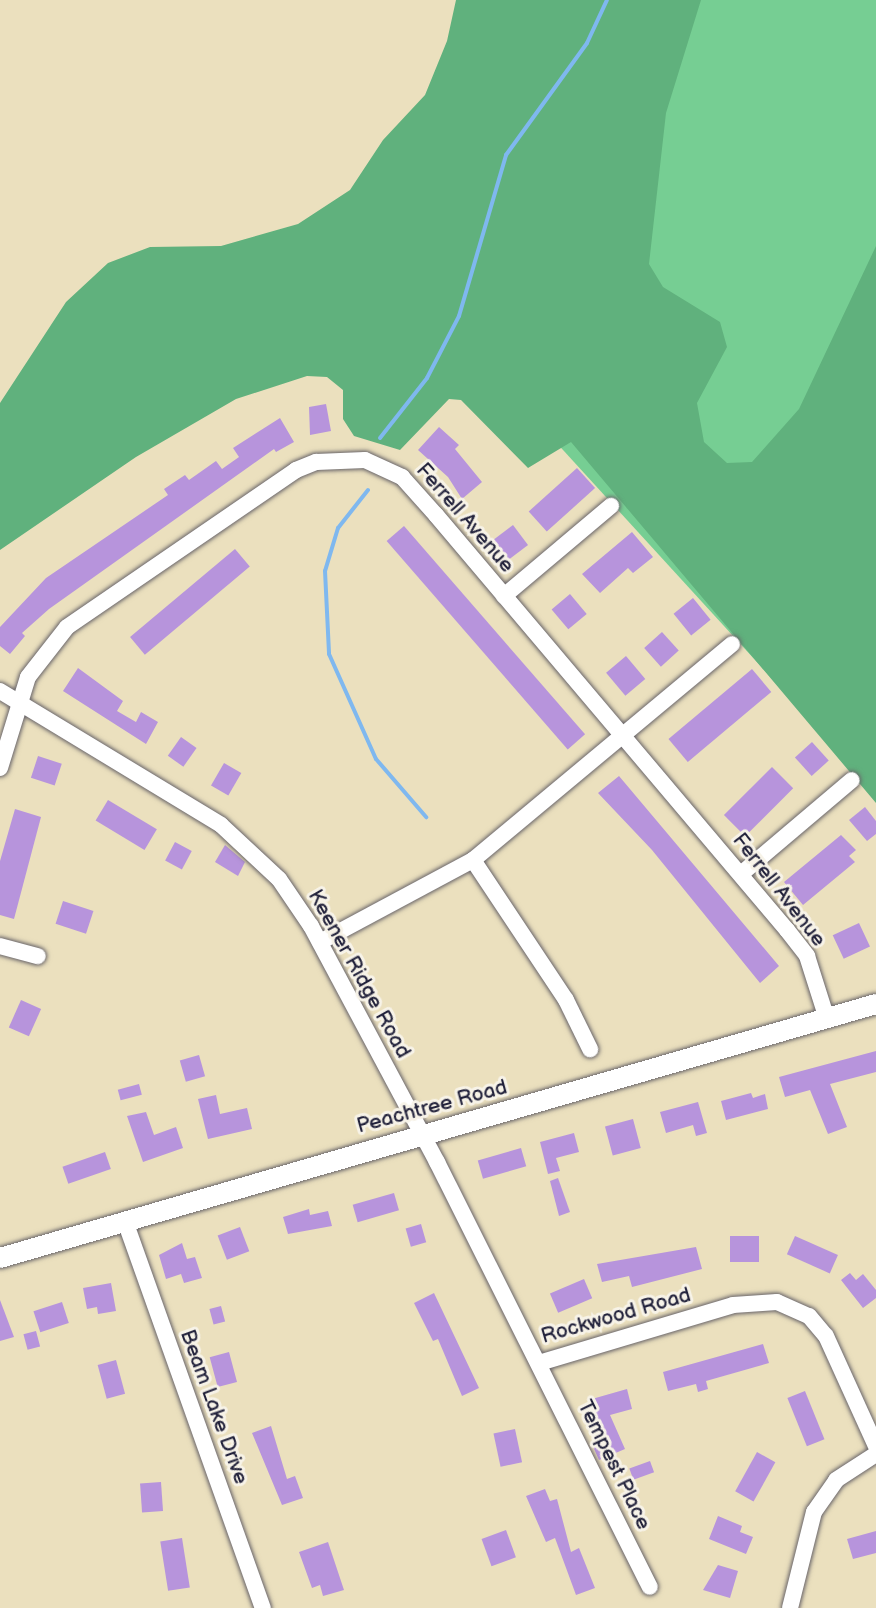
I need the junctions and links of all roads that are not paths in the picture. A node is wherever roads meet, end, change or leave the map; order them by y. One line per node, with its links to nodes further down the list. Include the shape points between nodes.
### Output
1 (611, 506): 2 (street)
2 (504, 597): 5 (street, Ferrell Avenue, via 402,477 365,460 316,462 67,627 41,656); 6 (street, Ferrell Avenue)
3 (732, 644): 6 (street)
4 (0, 691): 5 (street, Keener Ridge Road)
5 (18, 703): 7 (street, Ferrell Avenue); 11 (street, Keener Ridge Road, via 221,825 279,879)
6 (622, 737): 9 (street); 10 (street, Ferrell Avenue)
7 (0, 768)
8 (852, 780): 10 (street)
9 (473, 860): 11 (street); 16 (street, via 561,990)
10 (741, 874): 15 (street, Ferrell Avenue, via 807,956)
11 (320, 942): 17 (street, Keener Ridge Road)
12 (0, 946): 13 (street)
13 (38, 956)
14 (876, 1004): 15 (street, Peachtree Road)
15 (827, 1019): 17 (street, Peachtree Road)
16 (590, 1049)
17 (419, 1137): 18 (street, Peachtree Road); 20 (street, Rockwood Road)
18 (125, 1221): 19 (street, Peachtree Road); 24 (street, Beam Lake Drive)
19 (0, 1258)
20 (539, 1363): 21 (street, Rockwood Road, via 733,1305 777,1302 809,1316 826,1336); 23 (street, Tempest Place)
21 (876, 1446)
22 (876, 1454): 25 (street, via 836,1480 814,1512)
23 (650, 1587)
24 (263, 1608)
25 (790, 1608)

